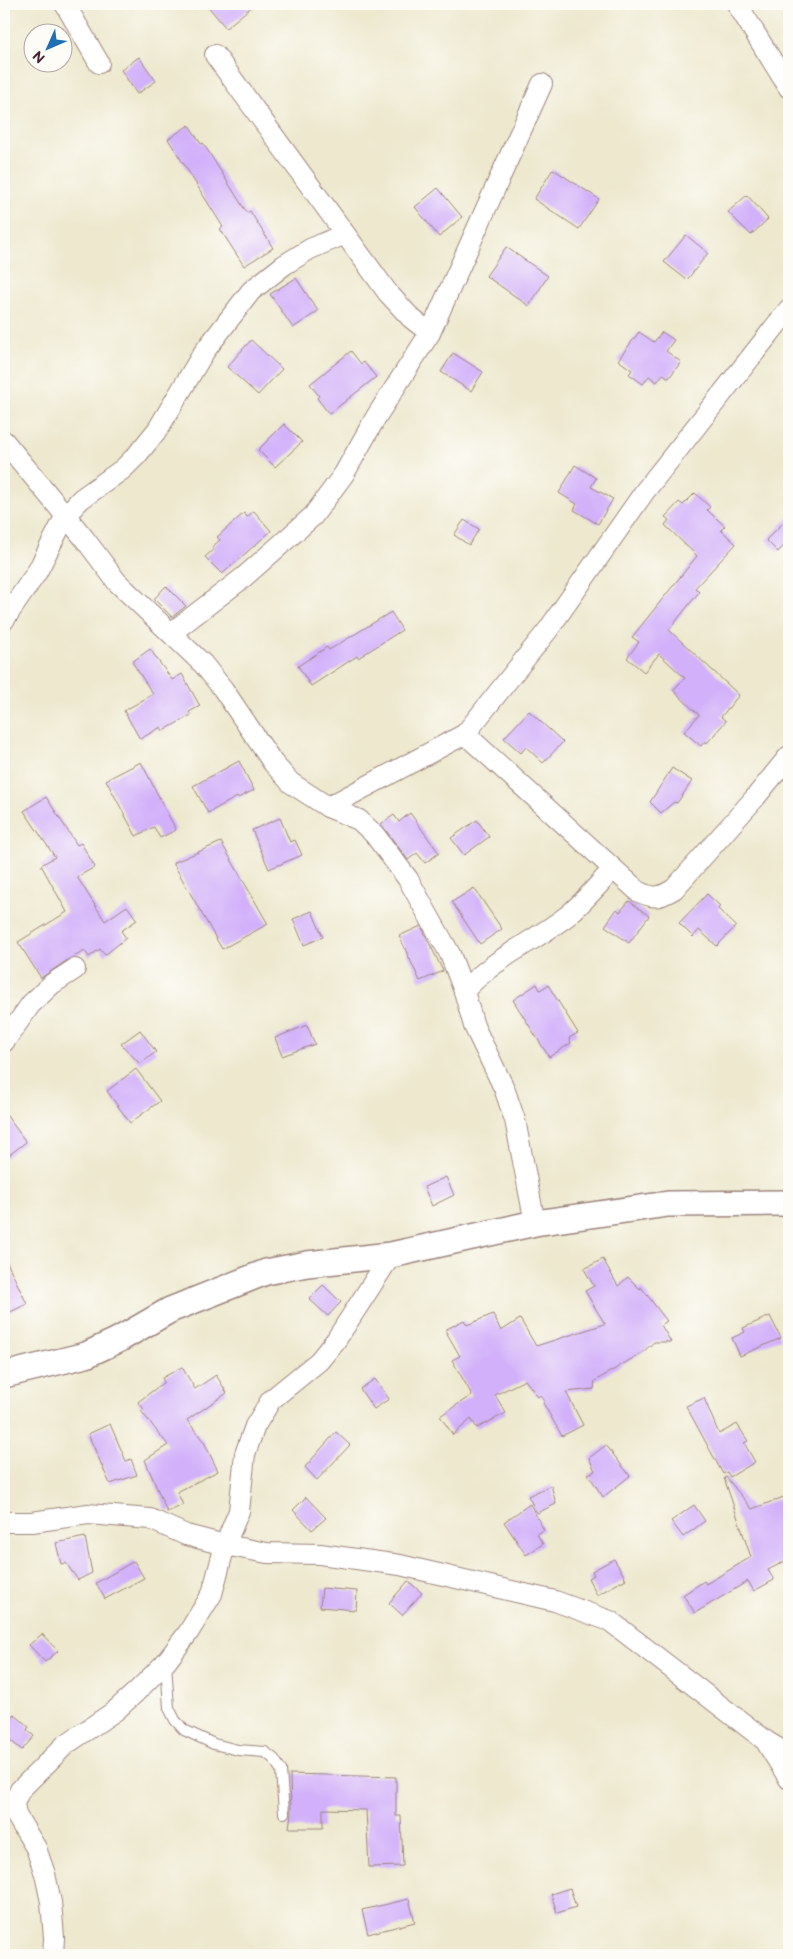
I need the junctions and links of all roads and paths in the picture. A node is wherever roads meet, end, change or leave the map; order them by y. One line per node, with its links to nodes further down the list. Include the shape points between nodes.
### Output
1 (65, 4): 4 (street)
2 (737, 4): 6 (street)
3 (215, 55): 7 (street)
4 (99, 63)
5 (542, 84): 9 (street)
6 (789, 88)
7 (345, 234): 9 (street, via 388,293); 11 (street, via 284,264 251,291 204,352 158,429 138,455 81,499)
8 (789, 309): 14 (street, via 645,491 548,630)
9 (430, 333): 13 (street, via 344,474 313,516 244,577)
10 (4, 441): 11 (street)
11 (66, 515): 12 (street, via 36,572); 13 (street, via 117,582)
12 (4, 620)
13 (171, 633): 16 (street, via 203,664 272,763 291,783)
14 (465, 734): 16 (street); 17 (street)
15 (789, 756): 17 (street, via 674,889 662,896 651,897 639,892)
16 (328, 807): 19 (street, via 358,820 374,834 403,872 450,954)
17 (613, 869): 19 (street, via 565,917 496,962)
18 (75, 969): 20 (street, via 52,984 31,1004)
19 (464, 991): 22 (street, via 474,1026 504,1088 515,1120)
20 (4, 1042)
21 (789, 1203): 22 (street, via 668,1204)
22 (535, 1223): 23 (street)
23 (391, 1256): 24 (street, via 306,1264 266,1272 170,1310 86,1355); 26 (street, via 336,1340 319,1360 271,1400 255,1426 244,1454 239,1511)
24 (5, 1370)
25 (4, 1522): 26 (street, via 32,1522 88,1514 150,1519 186,1535)
26 (225, 1544): 27 (street, via 212,1594); 28 (street, via 267,1552 320,1554 400,1566 555,1601 610,1622)
27 (166, 1662): 31 (lane, via 169,1708 175,1720 184,1730 214,1744 265,1752 274,1759 281,1770); 32 (street, via 115,1710 44,1764 20,1790)
28 (766, 1742): 29 (street); 30 (street)
29 (789, 1755)
30 (789, 1779)
31 (284, 1813)
32 (10, 1815): 33 (street, via 36,1848 45,1874 54,1938)
33 (53, 1955)

